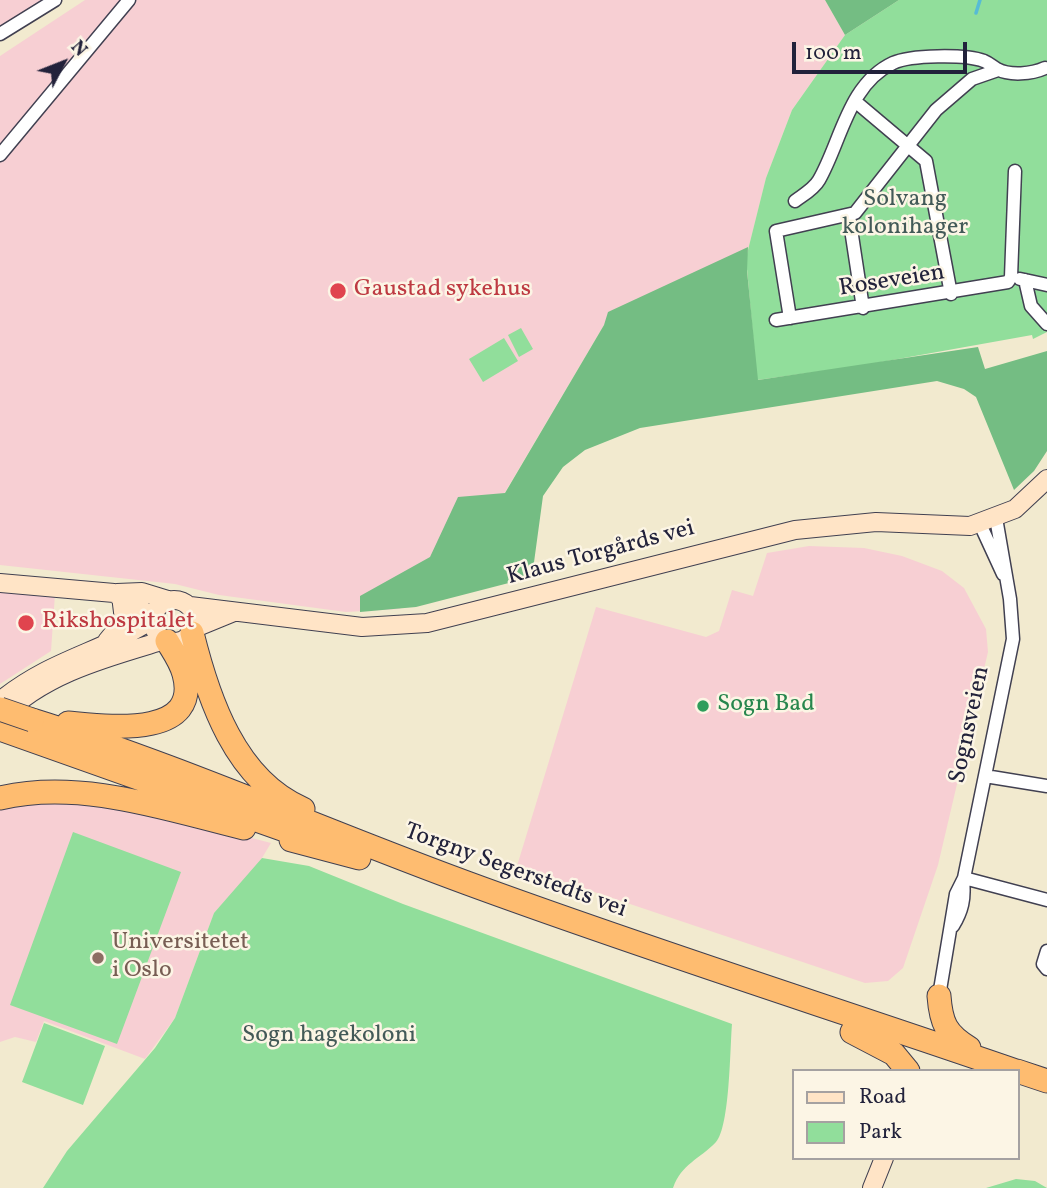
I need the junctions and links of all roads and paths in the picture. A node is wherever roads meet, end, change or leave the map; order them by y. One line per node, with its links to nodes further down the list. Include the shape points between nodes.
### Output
1 (55, 0): 3 (street)
2 (129, 0): 8 (street)
3 (0, 34)
4 (1046, 67): 5 (street, via 1035,73)
5 (998, 70): 6 (street, via 969,59 897,62 877,74); 7 (street, via 960,88)
6 (856, 102): 7 (street); 10 (street, via 838,131 819,181)
7 (908, 144): 11 (street, via 866,201); 15 (street, via 926,161)
8 (0, 155)
9 (1015, 171): 12 (street)
10 (795, 201)
11 (849, 216): 16 (street); 17 (street, via 776,231)
12 (1011, 277): 13 (street); 15 (street, Roseveien, via 1008,282)
13 (1025, 280): 14 (street); 19 (street, via 1031,306)
14 (1047, 285)
15 (951, 294): 16 (street, Roseveien)
16 (863, 308): 17 (street, Roseveien)
17 (790, 318): 18 (street, Roseveien)
18 (776, 320)
19 (1047, 324)
20 (1047, 479): 21 (main road, via 1025,502)
21 (988, 521): 26 (main road, Klaus Torgårds vei, via 949,527 876,522 795,530 480,612 406,626 362,627); 35 (street, Sognsveien, via 1005,578 1013,639)
22 (0, 583): 23 (main road)
23 (117, 595): 24 (main road, via 142,592); 27 (main road); 30 (main road, via 124,620)
24 (168, 600): 25 (main road); 27 (main road)
25 (190, 606): 26 (main road, Klaus Torgårds vei); 28 (main road, via 195,616)
26 (234, 612): 28 (main road, Klaus Torgårds vei)
27 (153, 618): 29 (main road, via 156,632); 30 (main road, via 130,634)
28 (193, 630): 29 (main road, via 178,642); 38 (highway, via 205,681 227,732 256,773 293,805 350,829)
29 (166, 640): 33 (main road, via 119,652 53,681); 34 (highway, via 186,685 180,706 170,716 151,725 131,727)
30 (104, 643): 31 (main road, via 44,669)
31 (0, 701)
32 (0, 709): 34 (highway, Torgny Segerstedts vei, bridge)
33 (0, 720)
34 (26, 725): 38 (highway, Torgny Segerstedts vei, via 129,753); 39 (highway, Torgny Segerstedts vei)
35 (985, 776): 36 (street); 40 (street, Sognsveien)
36 (1047, 786)
37 (0, 798): 39 (highway, via 34,791 70,791)
38 (392, 856): 45 (highway, Torgny Segerstedts vei)
39 (359, 858): 45 (highway, Torgny Segerstedts vei, via 624,956)
40 (963, 879): 41 (street); 44 (street, Sognsveien, via 965,895 953,926)
41 (1047, 900)
42 (1047, 951): 43 (street)
43 (1046, 969)
44 (939, 996): 45 (highway, via 928,1014 913,1023); 46 (highway, via 948,1034)
45 (854, 1025): 46 (highway, Torgny Segerstedts vei); 47 (highway, via 894,1054); 48 (highway, Torgny Segerstedts vei)
46 (1010, 1068)
47 (906, 1069)
48 (965, 1069)
49 (1019, 1071): 50 (highway, Torgny Segerstedts vei)
50 (1047, 1081)
51 (1019, 1087): 52 (highway)
52 (1047, 1096)
53 (883, 1160): 54 (main road)
54 (872, 1188)

